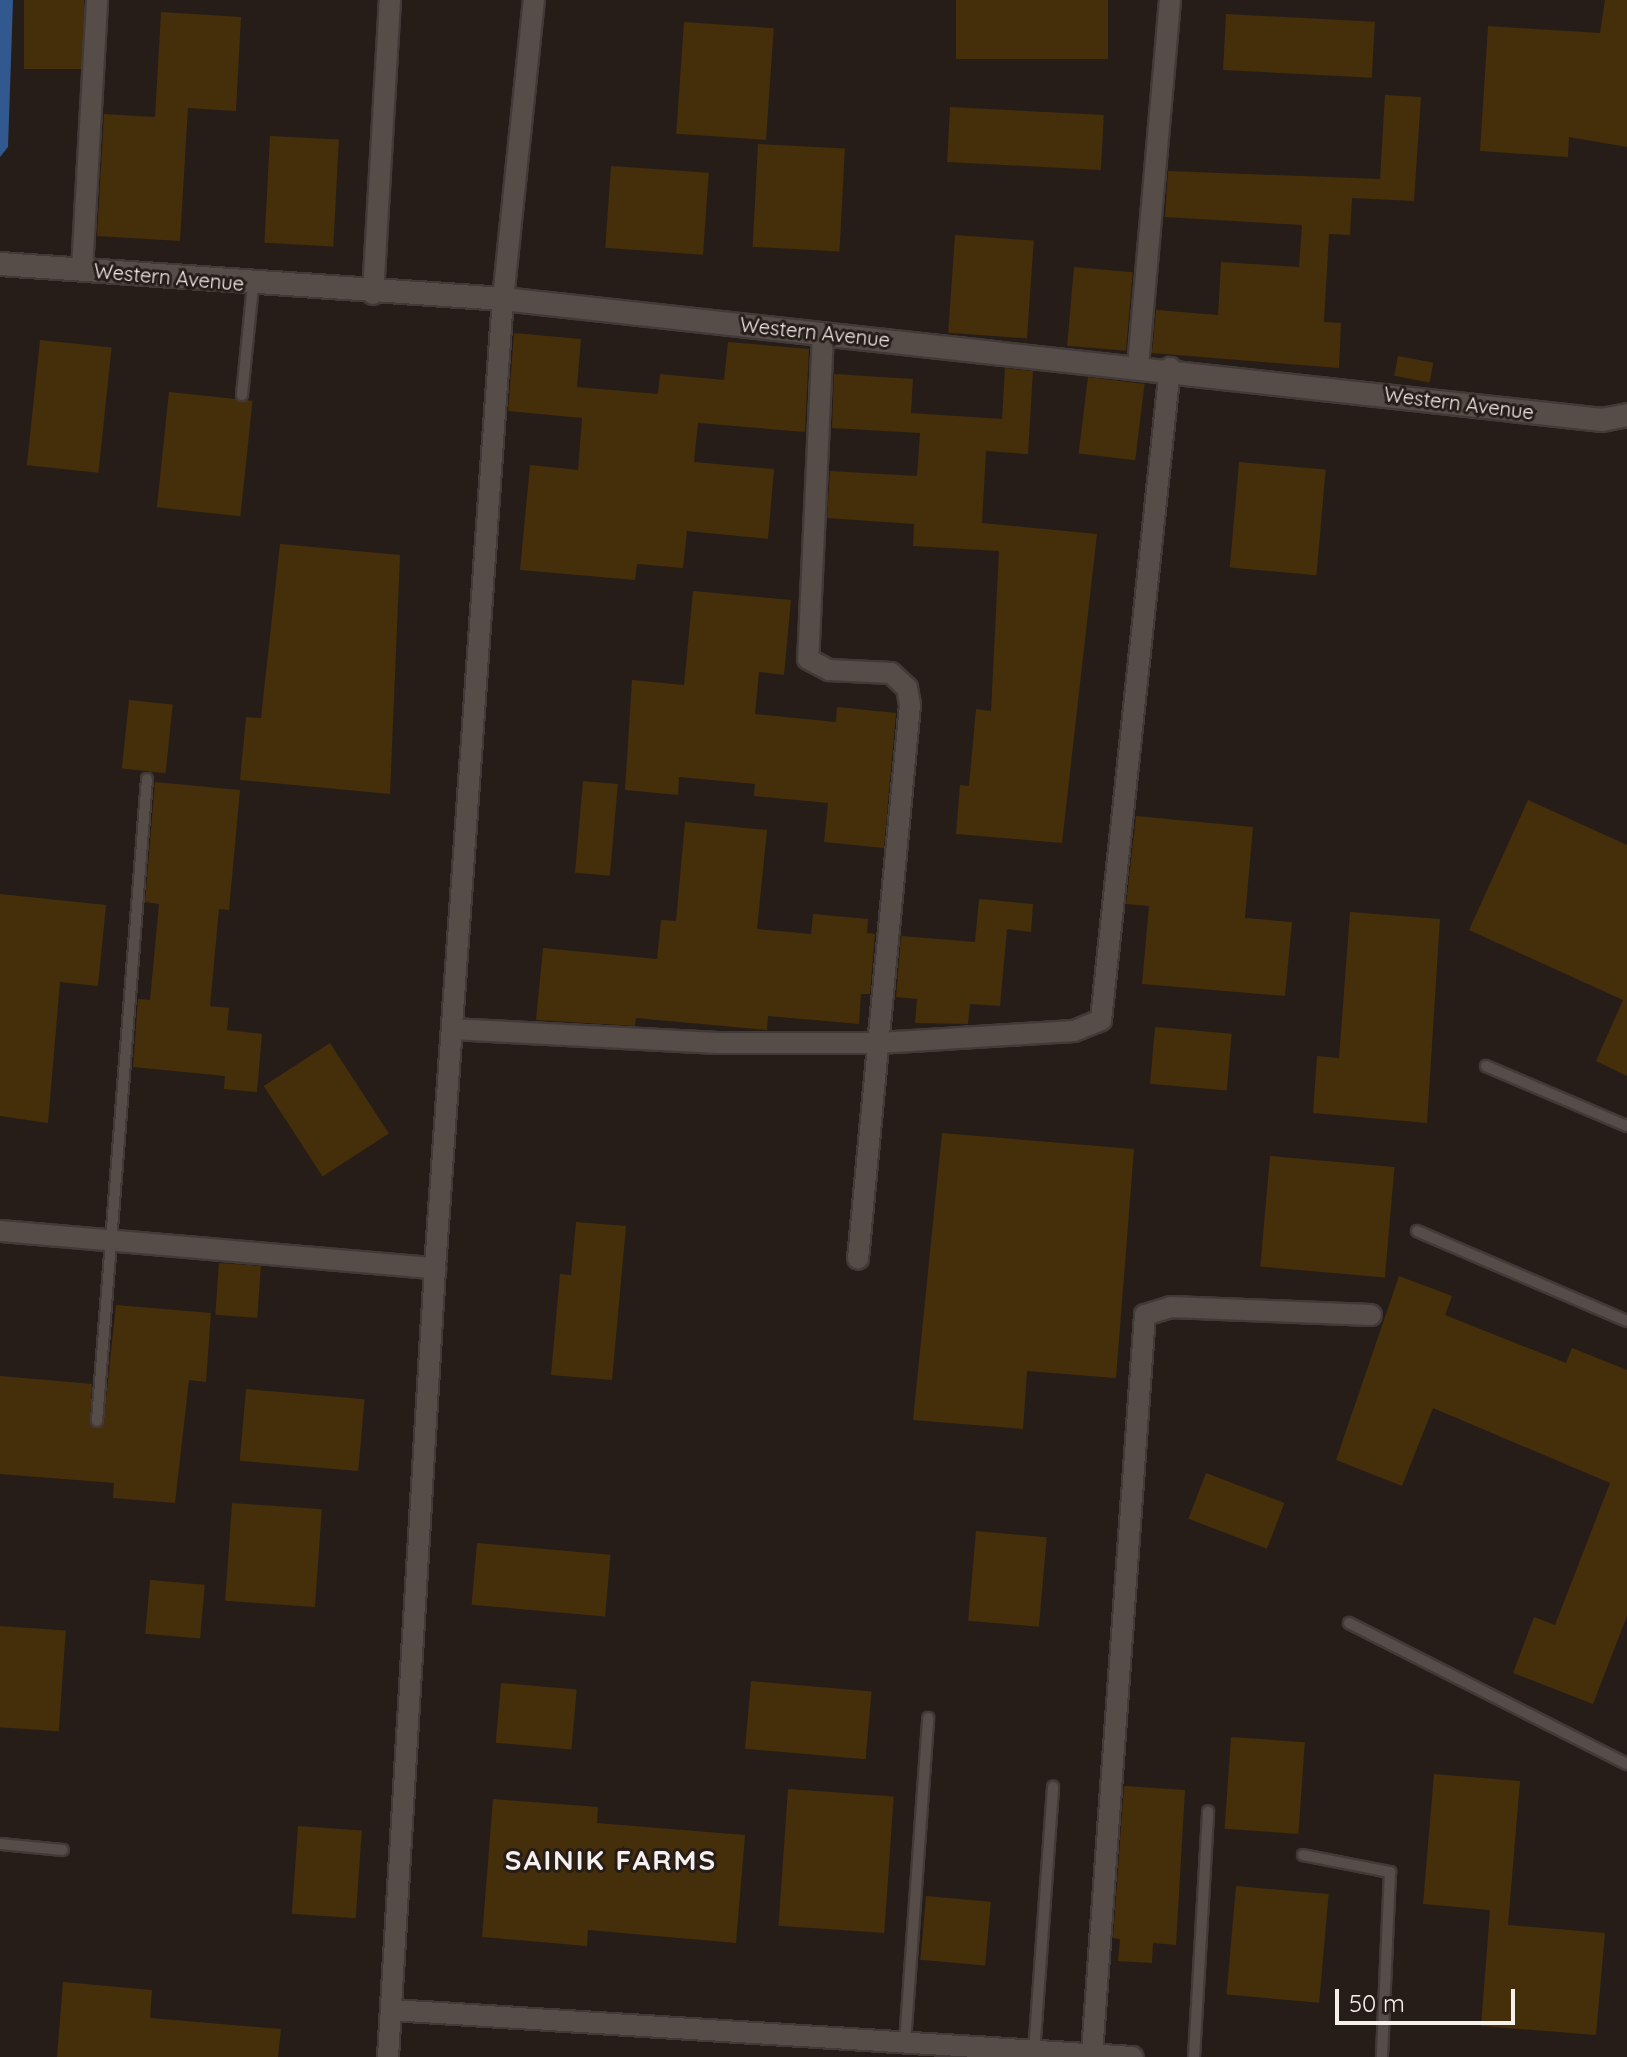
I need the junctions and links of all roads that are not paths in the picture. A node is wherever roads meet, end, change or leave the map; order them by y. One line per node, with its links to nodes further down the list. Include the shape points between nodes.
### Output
1 (97, 0): 6 (street)
2 (390, 0): 8 (street)
3 (534, 0): 9 (street)
4 (1170, 0): 11 (street)
5 (0, 264): 6 (street, Western Avenue)
6 (82, 270): 7 (street, Western Avenue)
7 (253, 285): 8 (street, Western Avenue); 13 (lane)
8 (373, 294): 9 (street, Western Avenue)
9 (503, 299): 10 (street, Western Avenue); 16 (street)
10 (823, 333): 11 (street, Western Avenue); 17 (street, via 808,659 829,670 891,673 907,688 910,705)
11 (1138, 366): 12 (street, Western Avenue)
12 (1170, 368): 14 (street, Western Avenue, via 1602,420); 17 (street, via 1101,1020 1074,1031)
13 (242, 395)
14 (1627, 415)
15 (147, 779): 22 (lane)
16 (452, 1029): 17 (street, via 718,1043); 24 (street)
17 (878, 1043): 23 (street)
18 (1486, 1066): 19 (lane)
19 (1627, 1126)
20 (0, 1231): 22 (street)
21 (1417, 1231): 26 (lane)
22 (110, 1240): 24 (street); 27 (lane)
23 (858, 1259)
24 (435, 1268): 36 (street)
25 (1371, 1315): 39 (street, via 1171,1307 1145,1315)
26 (1627, 1321)
27 (97, 1421)
28 (1349, 1623): 30 (lane)
29 (928, 1718): 37 (lane)
30 (1627, 1764)
31 (1053, 1787): 38 (lane)
32 (1208, 1811): 42 (lane)
33 (0, 1844): 34 (lane)
34 (63, 1850)
35 (1303, 1855): 43 (lane, via 1390,1872)
36 (392, 2010): 37 (street); 40 (street)
37 (905, 2042): 38 (street)
38 (1034, 2054): 39 (street)
39 (1092, 2054): 41 (street)
40 (388, 2057)
41 (1133, 2057)
42 (1194, 2057)
43 (1382, 2057)

